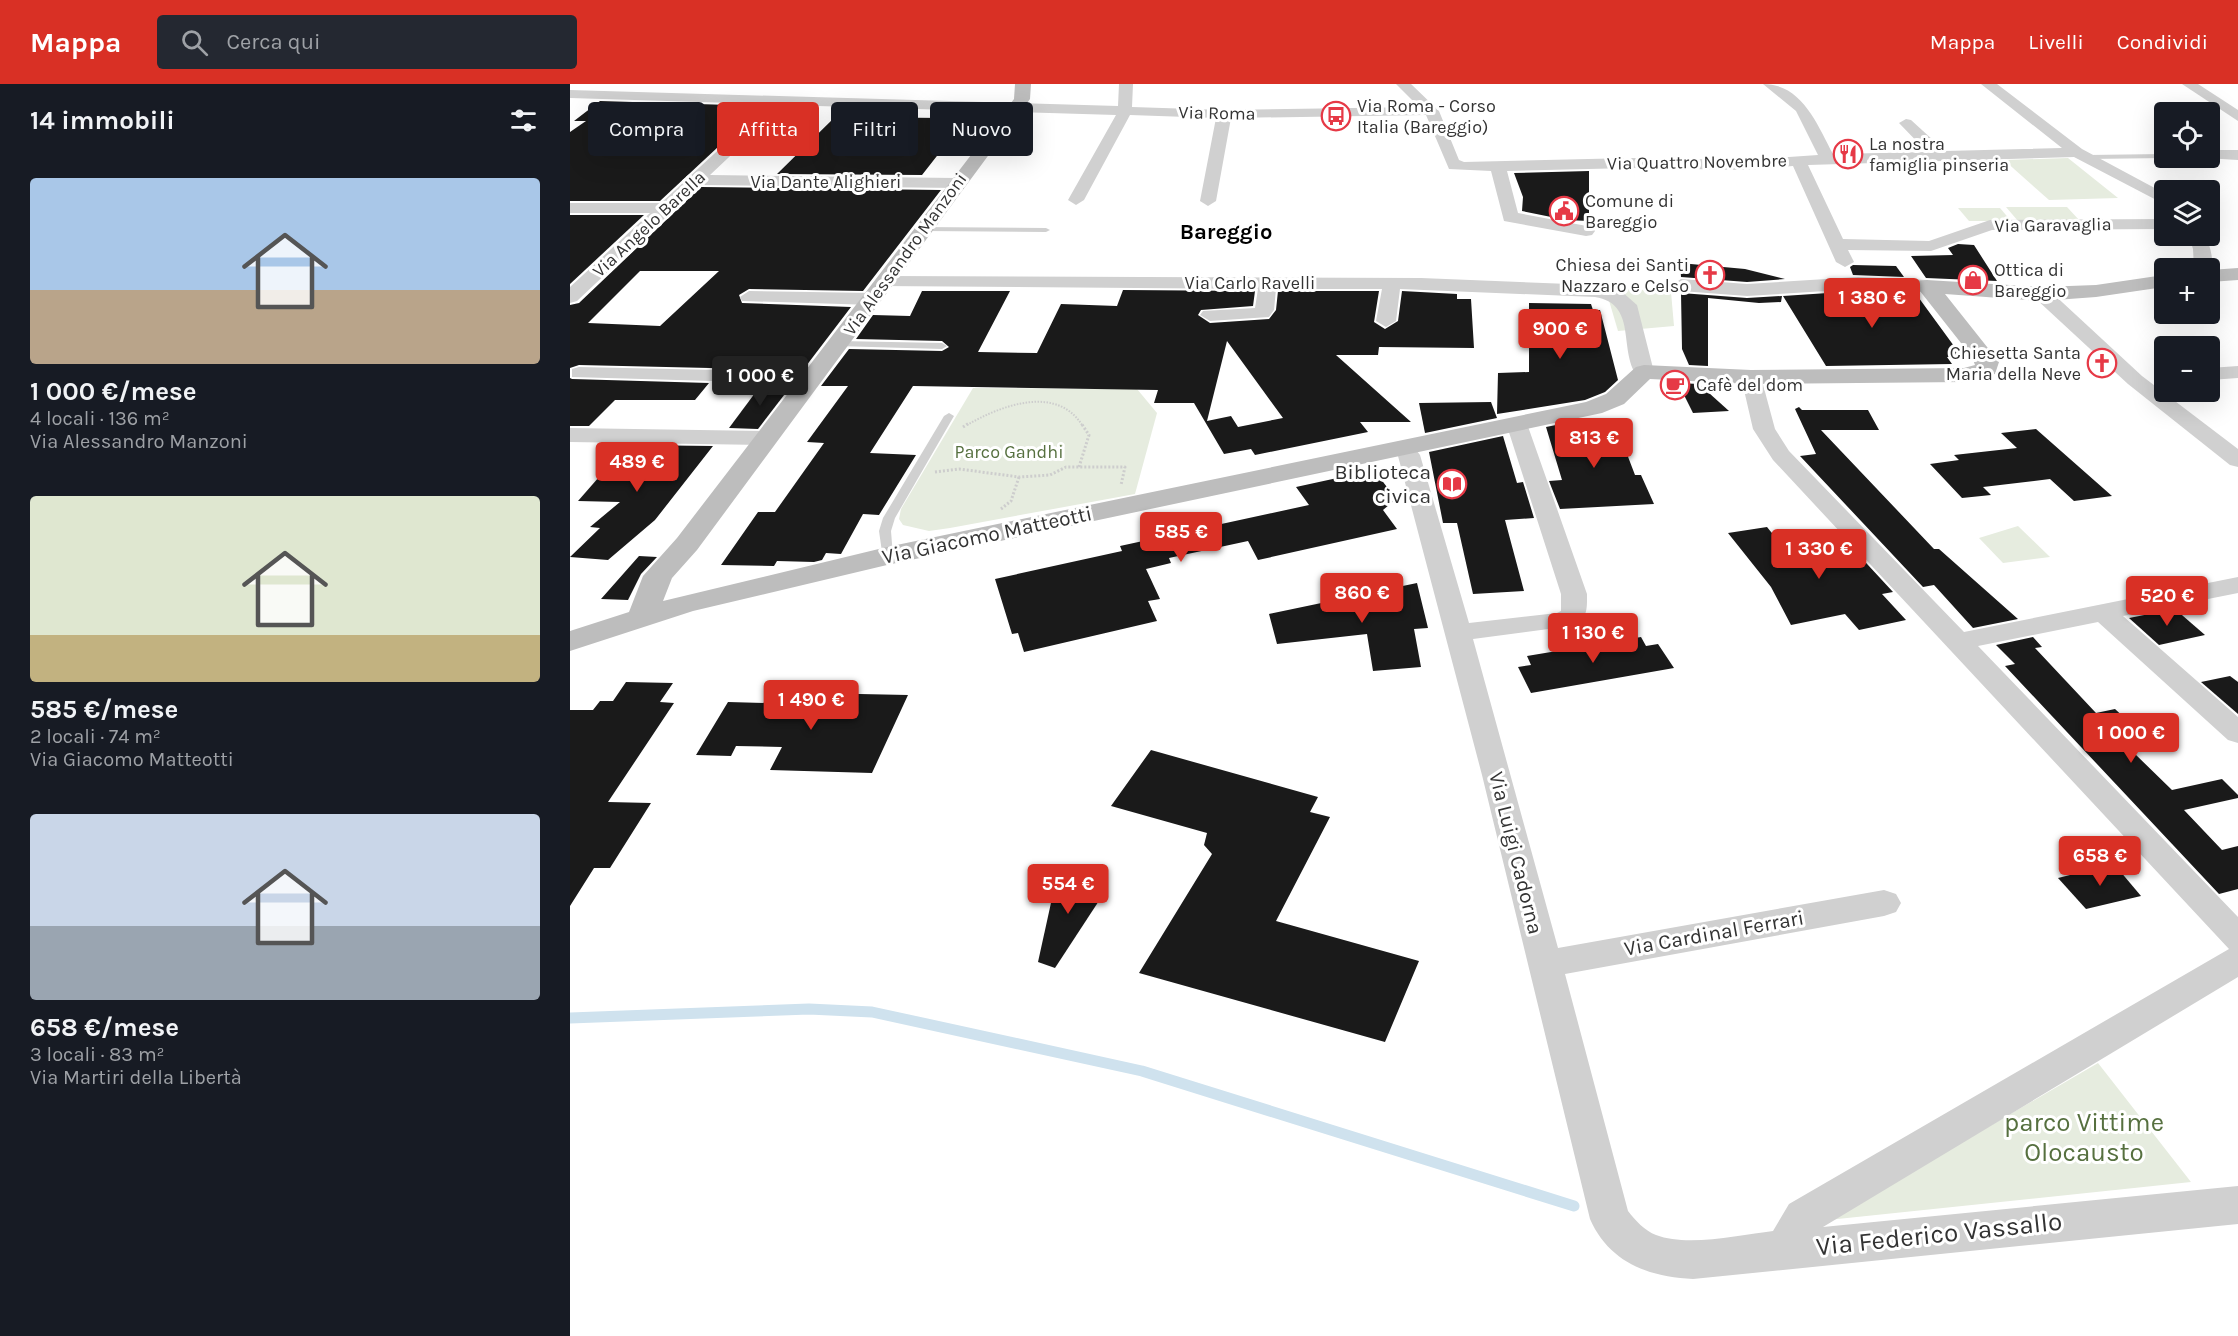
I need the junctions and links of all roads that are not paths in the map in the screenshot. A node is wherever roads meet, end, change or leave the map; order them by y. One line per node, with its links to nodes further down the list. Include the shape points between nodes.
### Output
1 (631, 84): 9 (street)
2 (1023, 84): 11 (street, Via Alessandro Manzoni)
3 (1126, 84): 14 (street)
4 (1403, 84): 15 (street)
5 (1770, 84): 25 (street, via 1798,104)
6 (1988, 84): 19 (street)
7 (2189, 84): 17 (street)
8 (570, 94): 9 (street, Via Roma)
9 (613, 96): 10 (street, Via Roma)
10 (780, 101): 12 (street, Via Roma); 28 (street, Via Angelo Barella)
11 (1019, 102)
12 (930, 105)
13 (1033, 109): 14 (street, Via Roma)
14 (1125, 111): 16 (street, Via Roma); 31 (street)
15 (1432, 111): 16 (street, Via Roma); 27 (street, Via Quattro Novembre, via 1455,166)
16 (1224, 114): 32 (street)
17 (2238, 117)
18 (1906, 123): 23 (street)
19 (2083, 155): 23 (street, Via Quattro Novembre); 24 (lane); 30 (street)
20 (2220, 155): 21 (street)
21 (2238, 155)
22 (978, 156): 29 (street, Via Alessandro Manzoni)
23 (1941, 156): 25 (street, Via Quattro Novembre)
24 (2154, 156)
25 (1828, 159): 26 (street, Via Quattro Novembre)
26 (1798, 160): 27 (street, Via Quattro Novembre, via 1746,165 1631,163); 39 (street)
27 (1498, 168): 38 (street, via 1510,217)
28 (696, 180): 29 (street, Via Dante Alighieri); 34 (street, Via Angelo Barella)
29 (957, 183): 36 (street, Via Alessandro Manzoni)
30 (2154, 194)
31 (1076, 200)
32 (1208, 201)
33 (570, 208): 34 (street)
34 (666, 208): 50 (street, Via Angelo Barella)
35 (2154, 224): 39 (street, Via Garavaglia, via 1990,225 1931,246)
36 (924, 229): 37 (lane); 48 (street, Via Alessandro Manzoni)
37 (1046, 230)
38 (1586, 231)
39 (1837, 244): 44 (street)
40 (2238, 274): 41 (street)
41 (2220, 275)
42 (2154, 282): 49 (street)
43 (1268, 283): 45 (street, Via Carlo Ravelli); 48 (street, Via Carlo Ravelli); 52 (street, via 1262,313)
44 (1858, 283): 46 (street, via 1748,290); 47 (street)
45 (1392, 284): 53 (street); 56 (street, Via Carlo Ravelli, via 1619,293 1628,305)
46 (1681, 285)
47 (1927, 286): 49 (street); 60 (street, via 1981,353 1987,369 1965,375)
48 (880, 290): 51 (street, Via Carlo Ravelli); 54 (street, Via Alessandro Manzoni)
49 (2042, 294): 63 (street)
50 (570, 297)
51 (749, 297)
52 (1210, 315)
53 (1386, 321)
54 (839, 344): 55 (lane); 61 (street, Via Alessandro Manzoni)
55 (942, 346)
56 (1646, 359): 60 (street, via 1690,371); 65 (street, Via Giacomo Matteotti, via 1616,399 1593,408)
57 (2238, 372): 59 (street)
58 (579, 373): 61 (street)
59 (2220, 373)
60 (1751, 377): 78 (street, via 1764,429 1781,455)
61 (813, 378): 67 (street, Via Alessandro Manzoni)
62 (2154, 379): 63 (street)
63 (2135, 380): 69 (street)
64 (949, 416): 71 (lane, via 887,525)
65 (1517, 423): 68 (street, Via Giacomo Matteotti); 76 (street, via 1574,594 1574,615 1551,622)
66 (570, 435): 67 (street)
67 (767, 438): 70 (street, Via Alessandro Manzoni)
68 (1402, 447): 71 (street, Via Giacomo Matteotti); 76 (street, Via Luigi Cadorna, via 1409,455)
69 (2237, 458)
70 (687, 544): 73 (street, via 690,570); 75 (street, Via Alessandro Manzoni, via 658,576)
71 (887, 556): 73 (street, Via Giacomo Matteotti)
72 (2238, 585): 74 (street)
73 (684, 604): 75 (street, Via Giacomo Matteotti)
74 (2104, 612): 78 (street); 79 (street)
75 (642, 617): 77 (street, Via Giacomo Matteotti)
76 (1458, 633): 83 (street, Via Luigi Cadorna)
77 (570, 641)
78 (1958, 642): 81 (street)
79 (2238, 734)
80 (1884, 903): 83 (street, Via Cardinal Ferrari)
81 (2238, 939)
82 (2238, 960): 86 (street, via 1803,1217)
83 (1545, 964): 85 (street, Via Luigi Cadorna, via 1610,1219 1622,1237)
84 (2238, 1205): 86 (street, Via Federico Vassallo)
85 (1642, 1250): 86 (street, Via Federico Vassallo, via 1665,1259)
86 (1786, 1250)

